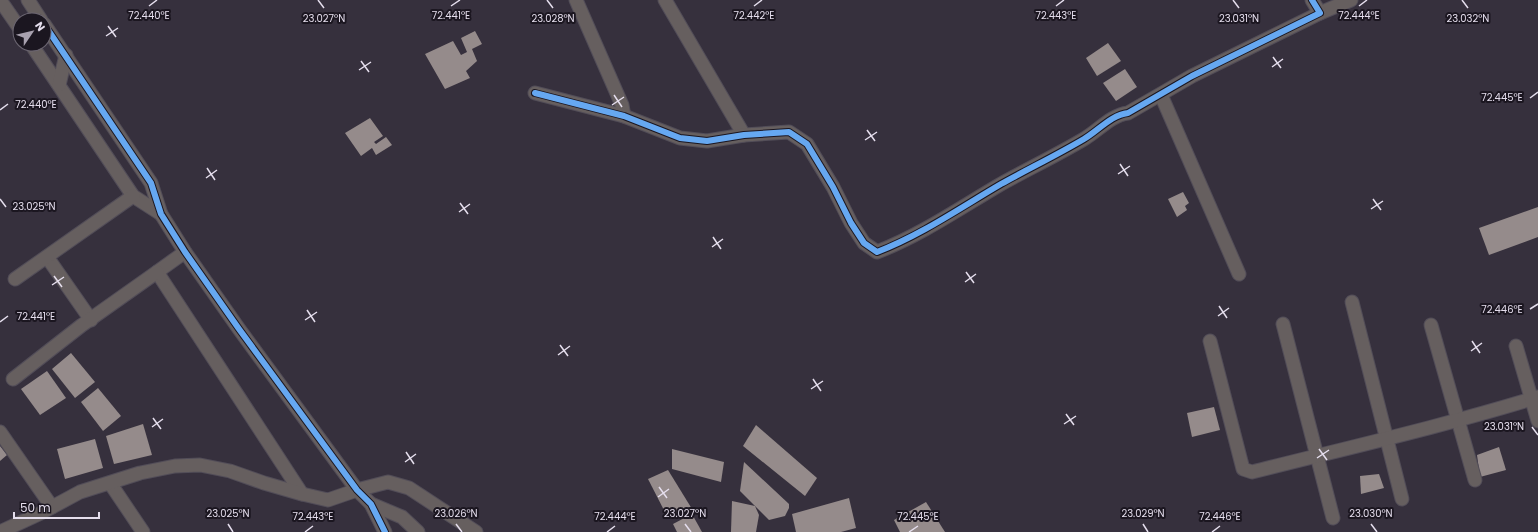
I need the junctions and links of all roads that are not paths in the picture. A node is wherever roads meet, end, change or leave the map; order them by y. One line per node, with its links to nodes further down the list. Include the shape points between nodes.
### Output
1 (28, 0): 7 (street)
2 (576, 0): 16 (street, via 622,105)
3 (665, 0): 17 (street)
4 (1312, 0): 8 (street)
5 (1351, 0): 8 (street)
6 (2, 9): 9 (street)
7 (36, 12)
8 (1320, 13): 15 (street, via 1192,76)
9 (12, 20)
10 (52, 35): 12 (street)
11 (37, 52): 13 (street)
12 (66, 55): 13 (street); 19 (street, via 151,183)
13 (60, 85): 18 (street)
14 (535, 93): 16 (street)
15 (1161, 95): 17 (street, via 1128,113 1120,114 1085,139 1001,184 957,212 877,252 864,242 851,224 833,187 807,144 789,132); 23 (street)
16 (624, 116): 17 (street, via 680,138 707,141)
17 (744, 135)
18 (134, 196): 19 (street); 21 (street)
19 (161, 214): 20 (street)
20 (185, 252): 22 (street); 40 (street, via 238,329)
21 (47, 257): 24 (street); 26 (street)
22 (157, 272): 26 (street); 41 (street)
23 (1239, 274)
24 (15, 279)
25 (1352, 302): 36 (street)
26 (91, 320): 31 (street)
27 (1284, 324): 37 (street)
28 (1431, 325): 33 (street)
29 (1210, 342): 37 (street, via 1243,469 1252,472)
30 (1516, 346): 32 (street)
31 (13, 379)
32 (1535, 398): 33 (street); 34 (street)
33 (1458, 419): 36 (street); 38 (street)
34 (1538, 421)
35 (0, 432): 44 (street)
36 (1388, 438): 37 (street); 42 (street)
37 (1316, 456): 45 (street)
38 (1475, 480)
39 (110, 483): 41 (street, via 140,473 175,466 200,465 230,471); 44 (street, via 80,492); 47 (street)
40 (357, 490): 41 (street, via 328,500); 43 (street); 50 (street, via 388,482 409,488)
41 (302, 494)
42 (1402, 498)
43 (371, 504): 48 (street); 49 (street, via 402,517)
44 (52, 507): 46 (street)
45 (1332, 518)
46 (4, 531)
47 (143, 532)
48 (385, 532)
49 (418, 532)
50 (476, 532)

